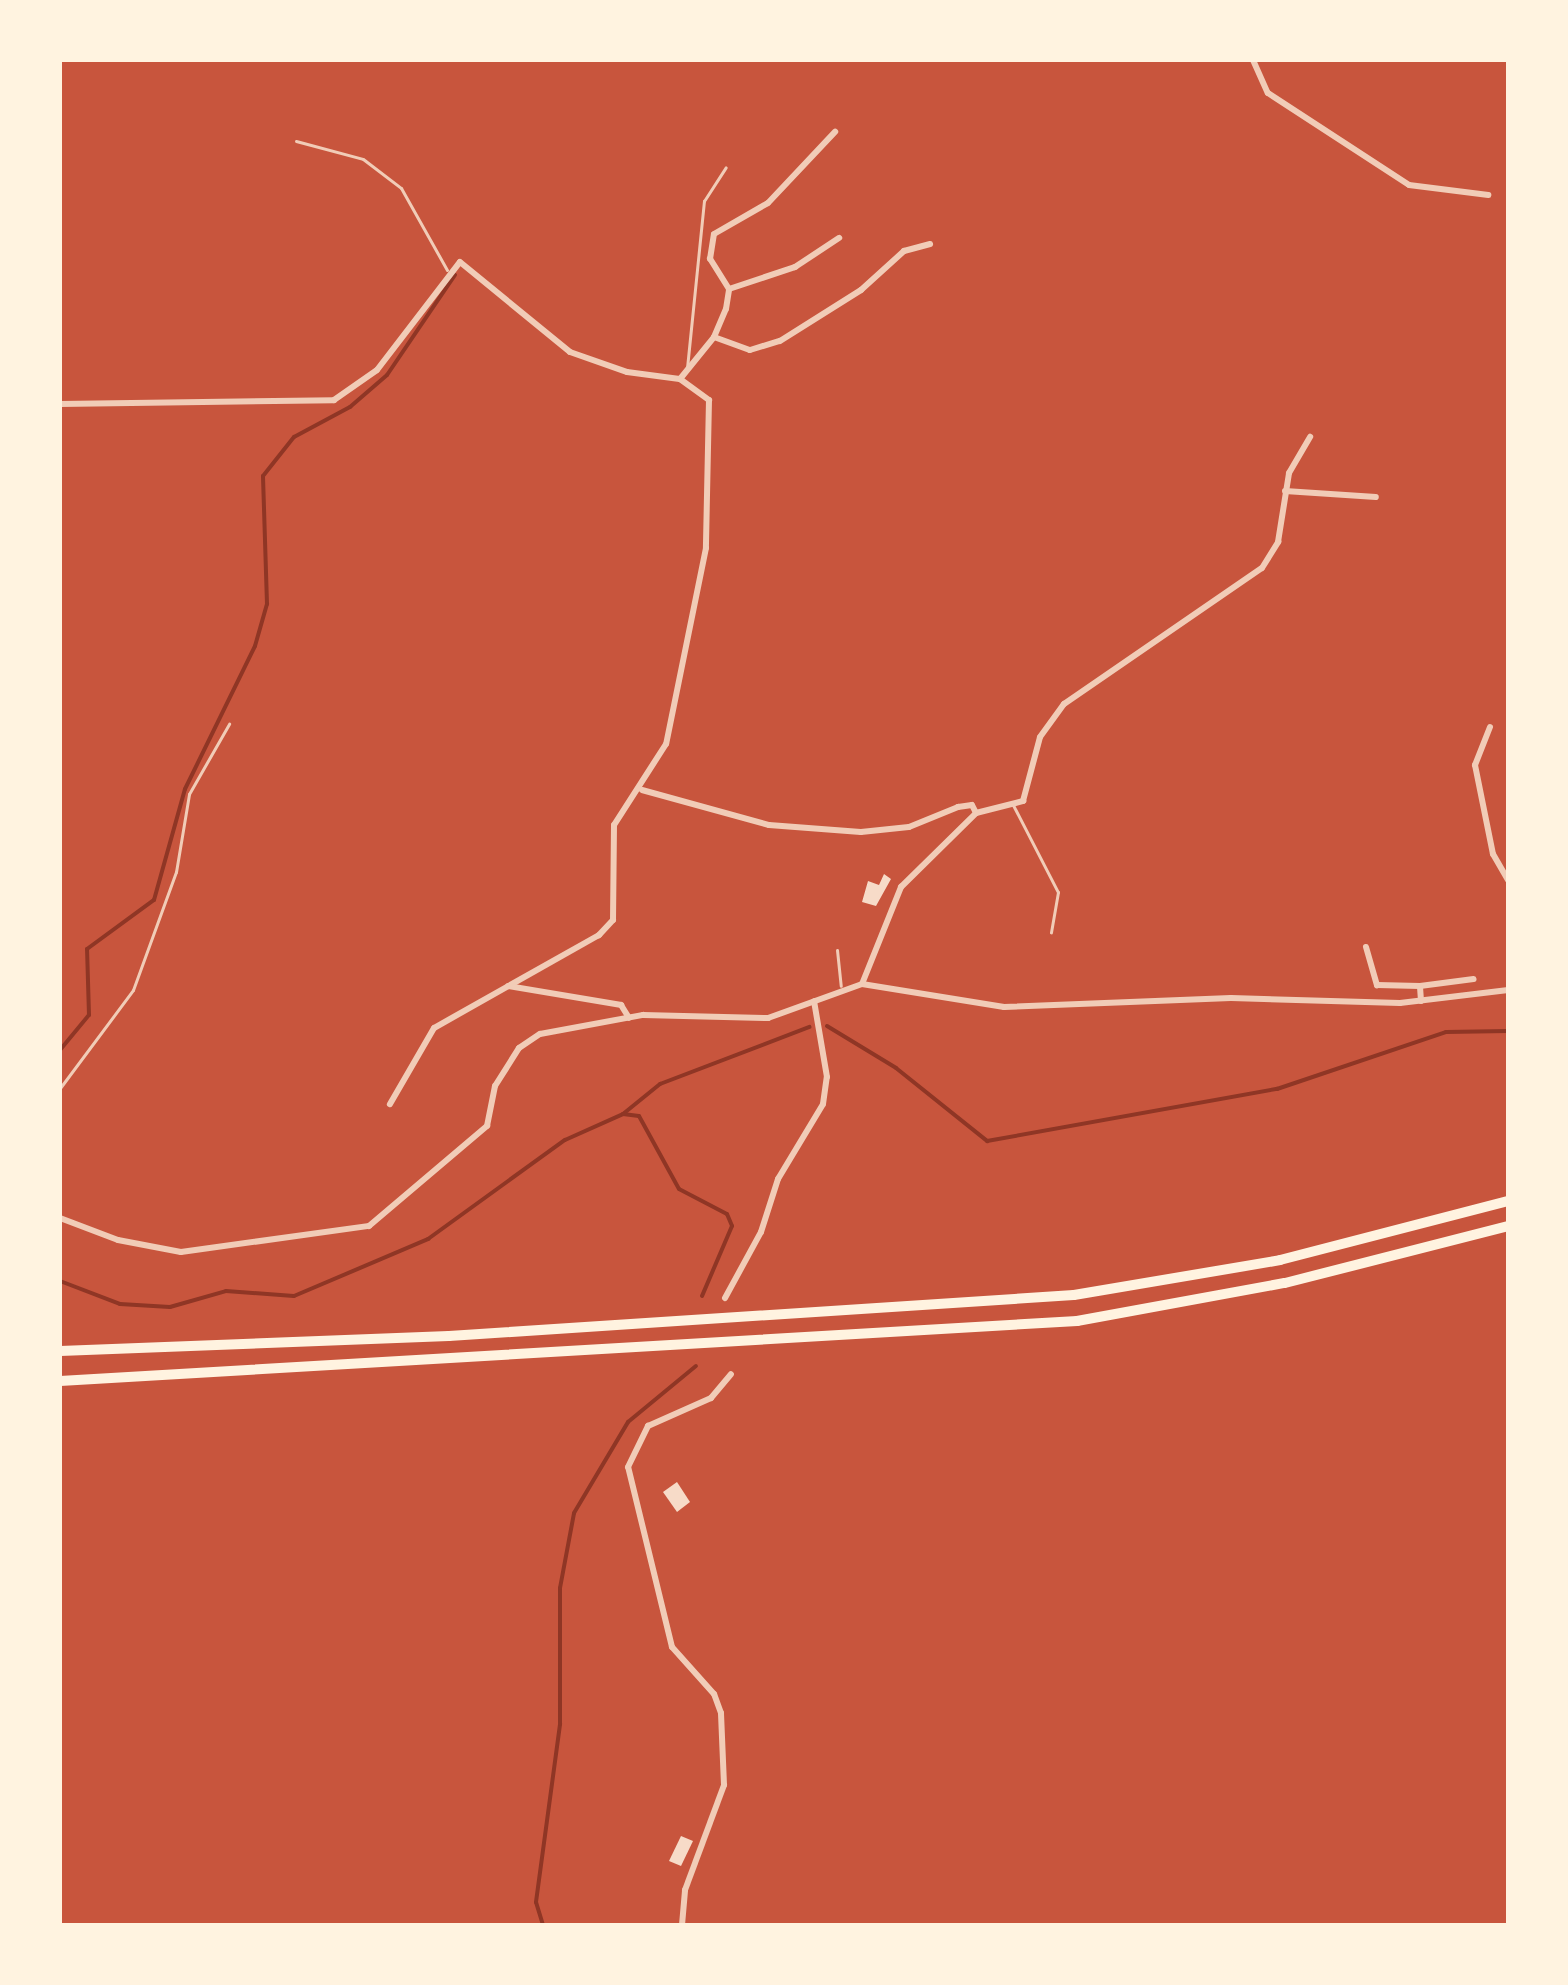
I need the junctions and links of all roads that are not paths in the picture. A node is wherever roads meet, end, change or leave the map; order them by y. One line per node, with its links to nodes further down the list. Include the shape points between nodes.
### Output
1 (1253, 60): 5 (street, via 1268,93 1409,185)
2 (835, 132): 9 (street, via 768,203 714,234 710,259)
3 (296, 141): 8 (lane, via 363,159 401,188)
4 (726, 167): 11 (lane, via 704,201)
5 (1488, 195)
6 (839, 238): 9 (street, via 795,267)
7 (930, 244): 10 (street, via 904,251 861,290 780,341 750,350)
8 (447, 270): 12 (street, via 464,264 570,352 627,372); 13 (street, via 391,354 334,400)
9 (729, 289): 10 (street)
10 (714, 337): 11 (street)
11 (687, 371): 12 (street)
12 (680, 379): 19 (street, via 698,388 712,413 706,548 674,716)
13 (60, 404)
14 (1310, 437): 15 (street)
15 (1285, 491): 16 (street); 20 (street, via 1278,542 1262,568 1064,704 1040,737 1023,801)
16 (1376, 497)
17 (229, 724): 35 (lane, via 189,794 176,872 133,990)
18 (1490, 727): 22 (street, via 1475,765 1490,844)
19 (642, 790): 21 (street, via 769,825 861,832 909,827 958,807 972,805); 28 (street, via 614,825 616,909 608,929)
20 (1013, 805): 21 (street); 23 (lane, via 1058,892)
21 (976, 813): 27 (street, via 901,887)
22 (1508, 880)
23 (1051, 932)
24 (1366, 947): 30 (street, via 1377,985)
25 (837, 950): 29 (lane)
26 (1474, 979): 30 (street)
27 (862, 984): 29 (street); 33 (street, via 1004,1007 1231,998)
28 (508, 986): 34 (street, via 621,1005); 36 (street, via 434,1028)
29 (841, 986): 32 (street)
30 (1420, 986): 33 (street)
31 (1508, 990): 33 (street)
32 (814, 1001): 34 (street, via 747,1021 677,1013); 40 (street, via 827,1077 823,1104 778,1179 761,1232)
33 (1421, 1001)
34 (629, 1018): 38 (street, via 540,1034 519,1048 495,1086 487,1126 369,1226 181,1252 118,1240)
35 (60, 1088)
36 (390, 1104)
37 (1508, 1201): 41 (highway, via 1280,1260 1074,1295 406,1338)
38 (60, 1218)
39 (1508, 1226): 43 (highway, via 1285,1283 1077,1321)
40 (725, 1298)
41 (60, 1351)
42 (731, 1374): 44 (street, via 711,1398 648,1426 628,1467 641,1543 672,1647 714,1694 721,1713 724,1785 685,1890)
43 (60, 1381)
44 (682, 1925)

